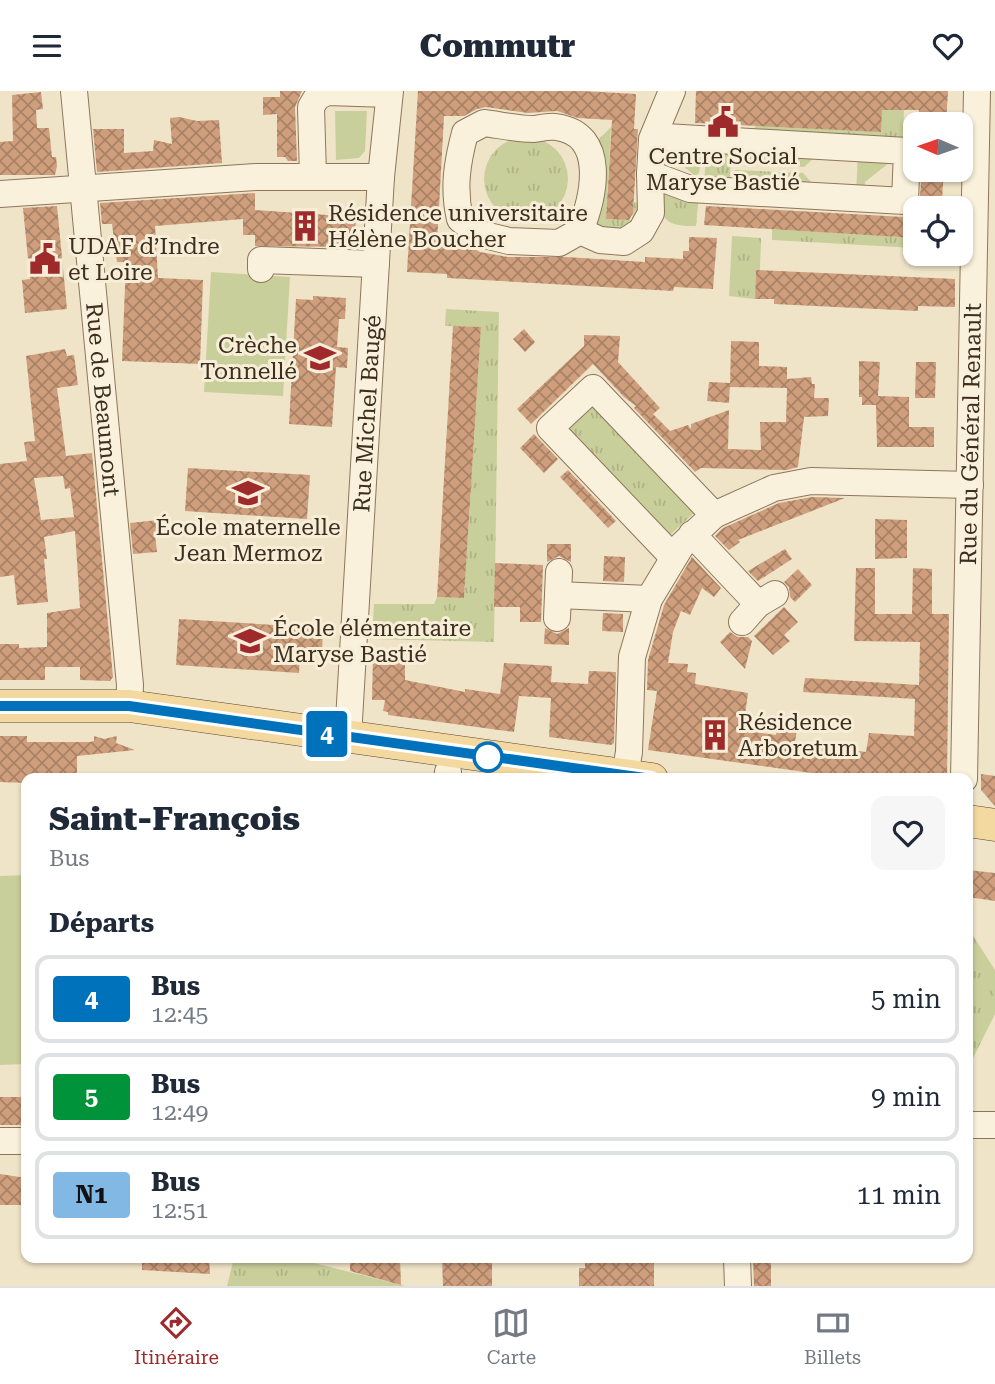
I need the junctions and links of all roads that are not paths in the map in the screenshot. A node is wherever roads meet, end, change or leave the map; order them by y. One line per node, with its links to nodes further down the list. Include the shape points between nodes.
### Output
1 (74, 91): 10 (street, Rue de Beaumont)
2 (672, 91): 5 (street)
3 (977, 91): 9 (street, Rue du Général Renault)
4 (389, 92): 7 (street, via 327,92 317,97 311,107); 8 (street, Rue Michel Baugé)
5 (656, 131): 6 (street); 6 (street, via 665,137 907,151 905,201 690,190)
6 (650, 174): 12 (street, via 651,213 641,231 624,242 600,240)
7 (313, 176): 8 (street); 10 (street)
8 (382, 177): 13 (street, Rue Michel Baugé)
9 (986, 177): 15 (street, Rue du Général Renault)
10 (82, 188): 11 (street); 24 (street, Rue de Beaumont)
11 (0, 194)
12 (580, 231): 12 (street, via 559,243 509,241 480,234 460,219 456,165 465,133 484,123 533,129 555,126 578,134 590,149 593,170)
13 (376, 264): 14 (street, via 261,260); 25 (street, Rue Michel Baugé)
14 (261, 269)
15 (983, 427): 16 (street, Rue du Général Renault)
16 (970, 485): 17 (street, via 811,481 774,488); 28 (street, Rue du Général Renault)
17 (714, 515): 18 (street); 19 (street, via 593,388 550,428)
18 (692, 534): 19 (street); 22 (street)
19 (673, 557): 21 (street)
20 (558, 595): 21 (street)
21 (649, 599): 27 (street, via 632,657 628,752)
22 (758, 606)
23 (0, 706): 24 (main road)
24 (129, 706): 25 (main road)
25 (348, 737): 26 (main road)
26 (609, 773)
27 (636, 773)
28 (964, 773)
29 (973, 822): 30 (main road)
30 (995, 825)
31 (973, 1125): 32 (street)
32 (995, 1125)
33 (0, 1141): 34 (street)
34 (21, 1141)
35 (737, 1263): 36 (street)
36 (738, 1286)

